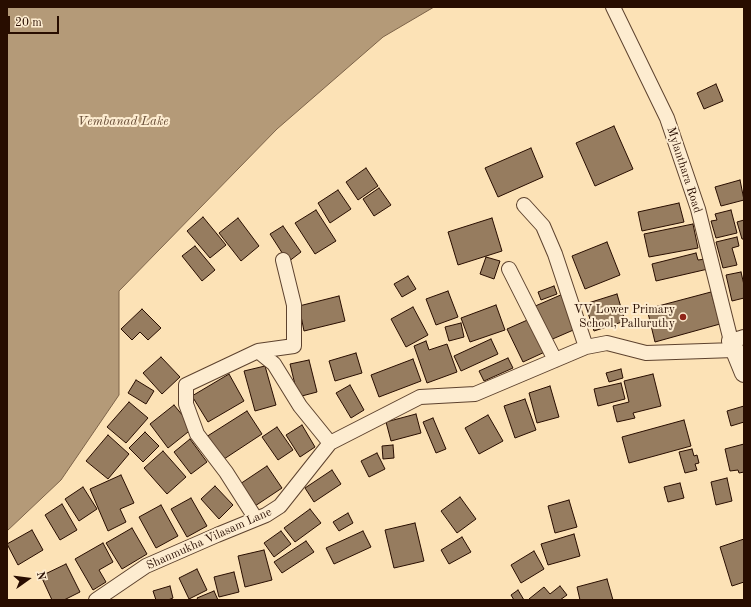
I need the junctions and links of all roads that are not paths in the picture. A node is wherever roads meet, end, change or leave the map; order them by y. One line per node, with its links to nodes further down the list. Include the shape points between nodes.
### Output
1 (613, 7): 5 (street, Mylanthara Road, via 669,125 698,209)
2 (524, 205): 6 (street, via 543,226)
3 (283, 260): 7 (street, via 294,305 294,346)
4 (509, 269): 8 (street)
5 (736, 343): 6 (street, Shanmukha Vilasam Lane, via 646,353 607,343); 9 (street)
6 (586, 347): 8 (street, Shanmukha Vilasam Lane)
7 (258, 351): 10 (street, via 274,364 300,406); 11 (street, via 186,385 186,404 197,434 226,472)
8 (555, 360): 10 (street, Shanmukha Vilasam Lane, via 475,394 420,397)
9 (744, 373)
10 (330, 443): 11 (street, Shanmukha Vilasam Lane, via 280,506)
11 (256, 519): 12 (street, Shanmukha Vilasam Lane, via 146,566)
12 (100, 599)

